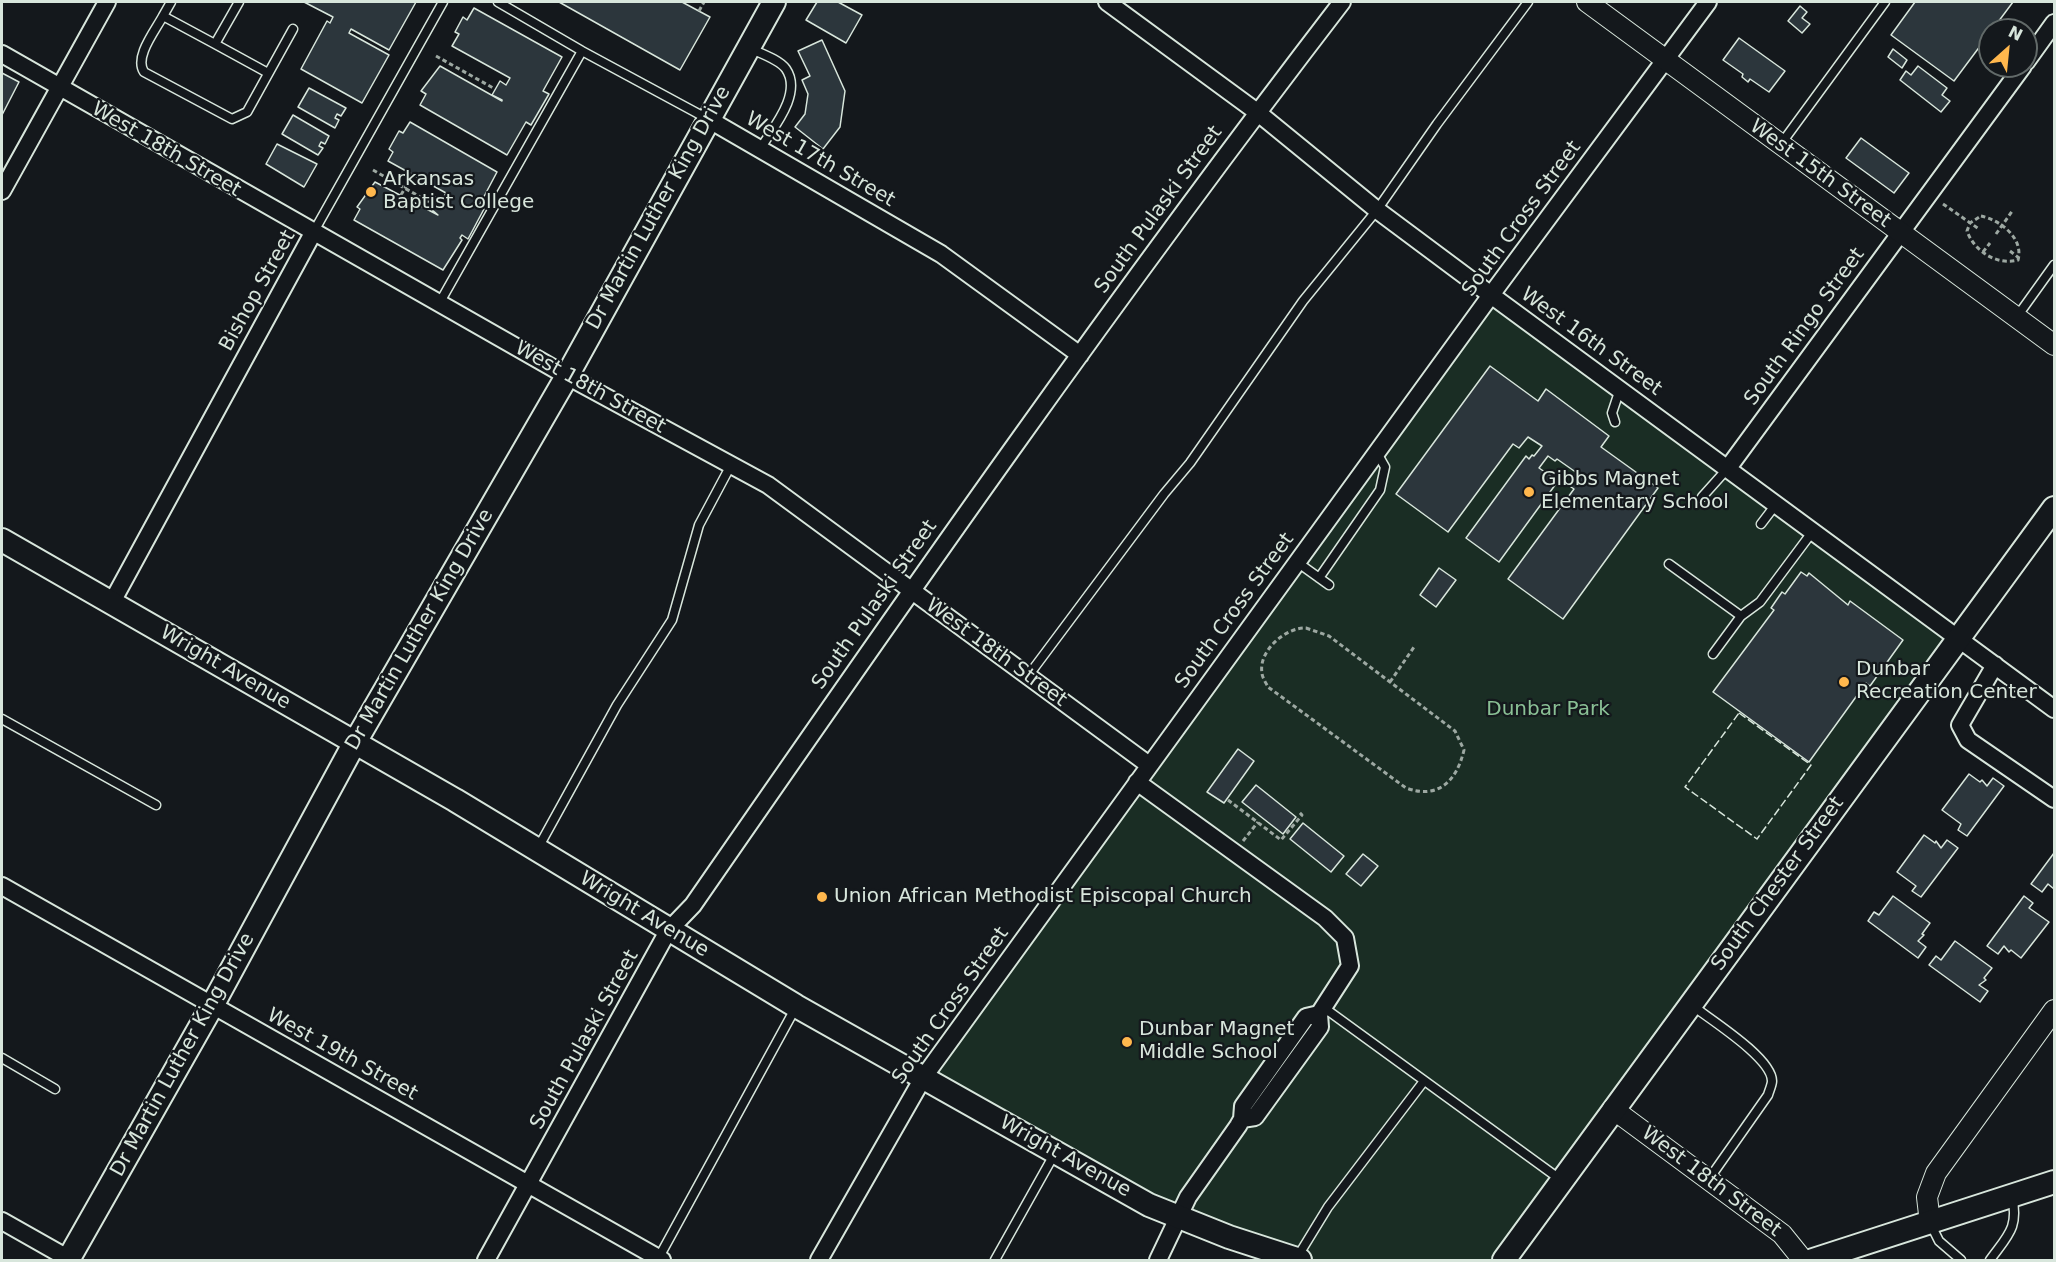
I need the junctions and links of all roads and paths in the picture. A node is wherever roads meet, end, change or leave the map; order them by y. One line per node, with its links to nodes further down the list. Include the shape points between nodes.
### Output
1 (107, 2): 27 (street)
2 (171, 2): 15 (lane)
3 (239, 2): 18 (lane)
4 (443, 2): 45 (lane, Bishop Street)
5 (498, 2): 21 (lane, West 17th Street)
6 (704, 2): 14 (path)
7 (774, 2): 20 (main road, Dr Martin Luther King Drive)
8 (1107, 2): 29 (street, West 16th Street)
9 (1342, 2): 29 (street, South Pulaski Street)
10 (1528, 2): 40 (lane)
11 (1587, 2): 24 (street, West 15th Street)
12 (1708, 2): 24 (street, South Cross Street)
13 (1885, 2): 31 (lane)
14 (699, 11)
15 (163, 16): 18 (lane); 25 (lane, via 140,67 216,112 232,119 247,112)
16 (2055, 23): 19 (street)
17 (293, 29): 25 (lane)
18 (215, 44): 25 (lane)
19 (2038, 46)
20 (748, 47): 30 (main road, Dr Martin Luther King Drive); 32 (lane, via 785,67 790,78 784,111)
21 (582, 51): 30 (lane, West 17th Street); 54 (lane)
22 (2, 54): 27 (street, West 18th Street)
23 (435, 56): 28 (path)
24 (1665, 60): 31 (street, West 15th Street); 53 (street, South Cross Street)
25 (268, 73)
26 (2014, 78): 46 (street, South Ringo Street)
27 (58, 88): 36 (street); 45 (street, West 18th Street)
28 (495, 89)
29 (1257, 112): 40 (street, West 16th Street); 57 (street, South Pulaski Street)
30 (708, 119): 32 (street, West 17th Street); 58 (main road, Dr Martin Luther King Drive)
31 (1780, 145): 46 (street, West 15th Street)
32 (760, 149): 57 (street, West 17th Street, via 941,254)
33 (373, 170): 35 (path)
34 (412, 176): 35 (path)
35 (405, 188): 37 (path); 38 (path)
36 (2, 191)
37 (401, 195)
38 (429, 202)
39 (1943, 204): 42 (path)
40 (1377, 210): 53 (street, West 16th Street); 81 (lane, via 1304,301 1190,463)
41 (2013, 210): 43 (path)
42 (1970, 223): 43 (path, via 1981,216); 44 (path); 50 (path, via 1970,240)
43 (2002, 226): 47 (path); 51 (path, via 2017,240)
44 (1979, 229)
45 (314, 233): 54 (street, West 18th Street); 75 (street, Bishop Street)
46 (1900, 233): 55 (street, West 15th Street); 63 (street, South Ringo Street)
47 (1996, 234)
48 (1990, 243): 50 (path)
49 (2010, 251): 51 (path)
50 (1983, 252): 51 (path, via 2001,261)
51 (2019, 258)
52 (2055, 265): 55 (lane)
53 (1491, 295): 59 (street, West 16th Street); 61 (street, South Cross Street)
54 (440, 302): 58 (street, West 18th Street)
55 (2016, 318): 56 (street, West 15th Street)
56 (2055, 345)
57 (1080, 355): 74 (street, South Pulaski Street)
58 (567, 376): 62 (street, West 18th Street); 85 (main road, Dr Martin Luther King Drive)
59 (1620, 389): 60 (lane, via 1612,413); 63 (street, West 16th Street)
60 (1616, 422)
61 (1377, 453): 70 (street, South Cross Street); 72 (lane, via 1385,467 1380,490)
62 (731, 465): 74 (street, West 18th Street, via 768,485); 93 (lane, via 699,525 672,620 623,694)
63 (1728, 468): 64 (lane); 65 (street, West 16th Street)
64 (1702, 497)
65 (1777, 504): 67 (lane); 68 (street, West 16th Street)
66 (2055, 508): 77 (main road, South Chester Street)
67 (1761, 524)
68 (1813, 531): 76 (lane, via 1760,602); 77 (street, West 16th Street)
69 (2, 540): 75 (main road, Wright Avenue)
70 (1297, 562): 72 (lane); 86 (street, South Cross Street)
71 (1669, 564): 76 (lane)
72 (1319, 578): 73 (lane)
73 (1329, 585)
74 (911, 590): 81 (street, West 18th Street); 96 (street, South Pulaski Street, via 693,905)
75 (112, 602): 85 (main road, Wright Avenue)
76 (1741, 616): 79 (lane)
77 (1960, 638): 80 (street, West 16th Street); 97 (main road, South Chester Street)
78 (1414, 647): 82 (path)
79 (1713, 654)
80 (1995, 665): 83 (street, West 16th Street); 88 (street, via 1960,724 1968,740)
81 (1028, 676): 86 (street, West 18th Street)
82 (1390, 682): 82 (path, via 1455,731 1464,750 1459,769 1440,789 1419,793 1406,788 1268,687 1261,672 1265,657 1280,637 1292,629 1306,628 1329,636)
83 (2055, 709)
84 (2, 719): 90 (lane)
85 (354, 744): 93 (main road, Wright Avenue); 98 (main road, Dr Martin Luther King Drive)
86 (1149, 765): 87 (street, South Cross Street)
87 (1137, 782): 94 (street); 103 (street, South Cross Street)
88 (2055, 799)
89 (1228, 800): 92 (path)
90 (156, 805)
91 (1298, 811): 92 (path, via 1302,814 1281,840)
92 (1258, 822): 94 (path)
93 (537, 849): 96 (main road, Wright Avenue)
94 (1235, 852): 100 (street, via 1325,918 1345,938 1350,966)
95 (2, 886): 98 (street, West 19th Street)
96 (668, 931): 99 (main road, Wright Avenue); 111 (street, South Pulaski Street)
97 (1690, 1004): 106 (main road, South Chester Street); 108 (lane, via 1760,1058 1772,1081 1767,1095)
98 (212, 1006): 111 (street, West 19th Street); 117 (main road, Dr Martin Luther King Drive)
99 (796, 1006): 103 (main road, Wright Avenue); 119 (lane)
100 (1321, 1010): 104 (lane); 113 (street, via 1306,1017 1243,1106 1242,1119)
101 (2055, 1010): 115 (street, via 1935,1173 1927,1197)
102 (2, 1058): 105 (lane)
103 (923, 1078): 107 (main road, Wright Avenue); 120 (street, South Cross Street)
104 (1424, 1081): 109 (lane); 123 (lane, via 1322,1216)
105 (55, 1089)
106 (1613, 1109): 108 (street, West 18th Street); 109 (main road, South Chester Street)
107 (1056, 1153): 113 (main road, Wright Avenue); 121 (lane)
108 (1709, 1179): 125 (street, West 18th Street, via 1782,1234)
109 (1562, 1180): 124 (main road, South Chester Street)
110 (2055, 1182): 112 (main road)
111 (529, 1185): 118 (street, South Pulaski Street); 119 (street, West 19th Street)
112 (2012, 1195): 115 (main road); 128 (lane, via 2016,1216 2013,1225)
113 (1177, 1217): 122 (street); 123 (main road, Wright Avenue)
114 (2, 1221): 117 (street)
115 (1930, 1223): 116 (main road); 127 (lane, via 1939,1241)
116 (1849, 1255): 126 (main road)
117 (69, 1260)
118 (486, 1260)
119 (659, 1260)
120 (819, 1260)
121 (994, 1260)
122 (1158, 1260)
123 (1298, 1260)
124 (1504, 1260)
125 (1803, 1260)
126 (1813, 1260)
127 (1960, 1260)
128 (1990, 1260)

